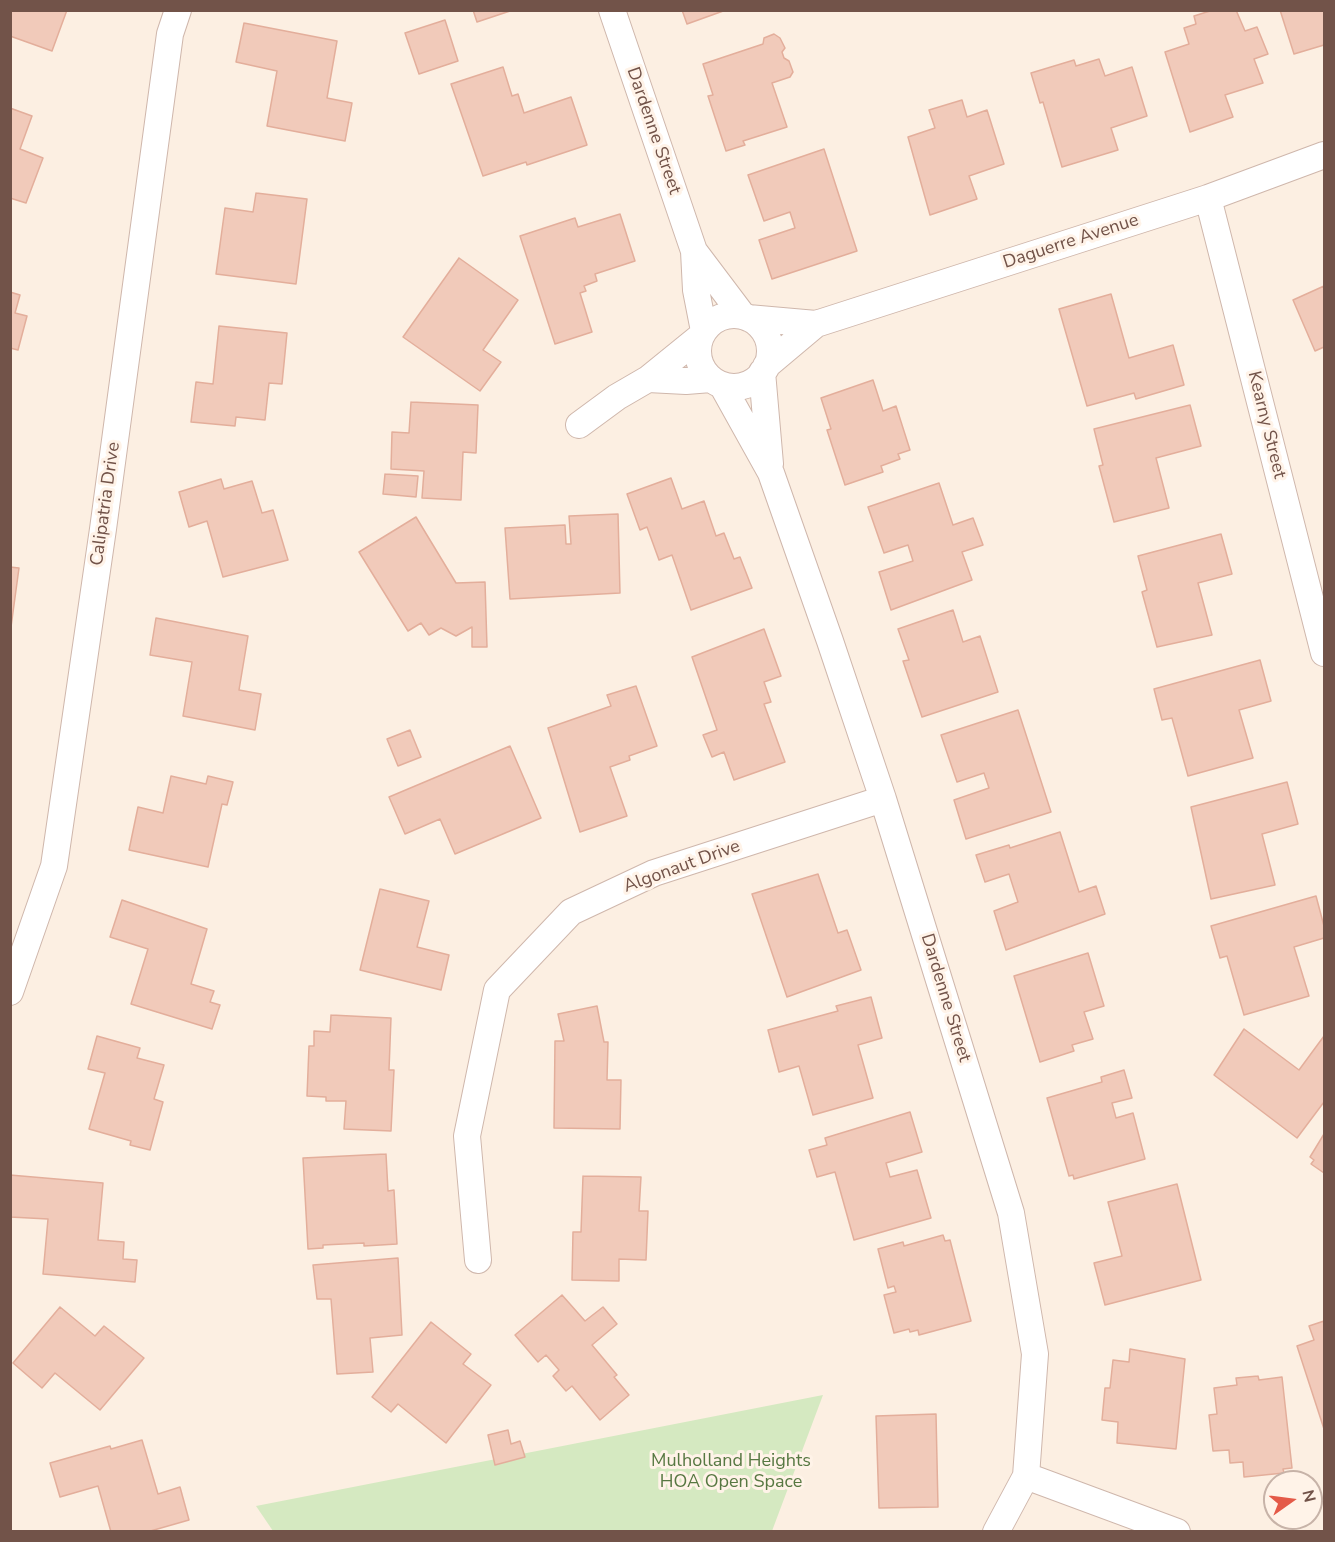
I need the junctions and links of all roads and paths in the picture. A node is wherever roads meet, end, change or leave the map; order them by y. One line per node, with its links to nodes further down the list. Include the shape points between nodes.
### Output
1 (178, 10): 16 (street, Calipatria Drive, via 170,34 54,866)
2 (612, 10): 5 (street, Dardenne Street)
3 (1324, 155): 4 (street, Daguerre Avenue)
4 (1208, 198): 7 (street, Daguerre Avenue); 14 (street, Kearny Street)
5 (694, 251): 6 (street, Dardenne Street); 8 (street, Dardenne Street)
6 (746, 317): 7 (street, Daguerre Avenue); 8 (street, via 726,315 716,319); 9 (street, via 765,334 769,345)
7 (816, 324): 9 (street, Daguerre Avenue)
8 (702, 334): 10 (street); 11 (street, via 699,358 703,369)
9 (764, 369): 11 (street, via 746,384); 13 (street, Dardenne Street)
10 (648, 379): 11 (street); 12 (street)
11 (717, 382): 13 (street, Dardenne Street)
12 (579, 425)
13 (771, 473): 15 (street, Dardenne Street)
14 (1324, 653)
15 (883, 799): 17 (street, Algonaut Drive, via 654,873 571,912 497,990 467,1136); 18 (street, Dardenne Street, via 1011,1213 1035,1354)
16 (10, 992)
17 (478, 1260)
18 (1026, 1476): 19 (street, Dardenne Street); 20 (street)
19 (996, 1532)
20 (1177, 1532)

